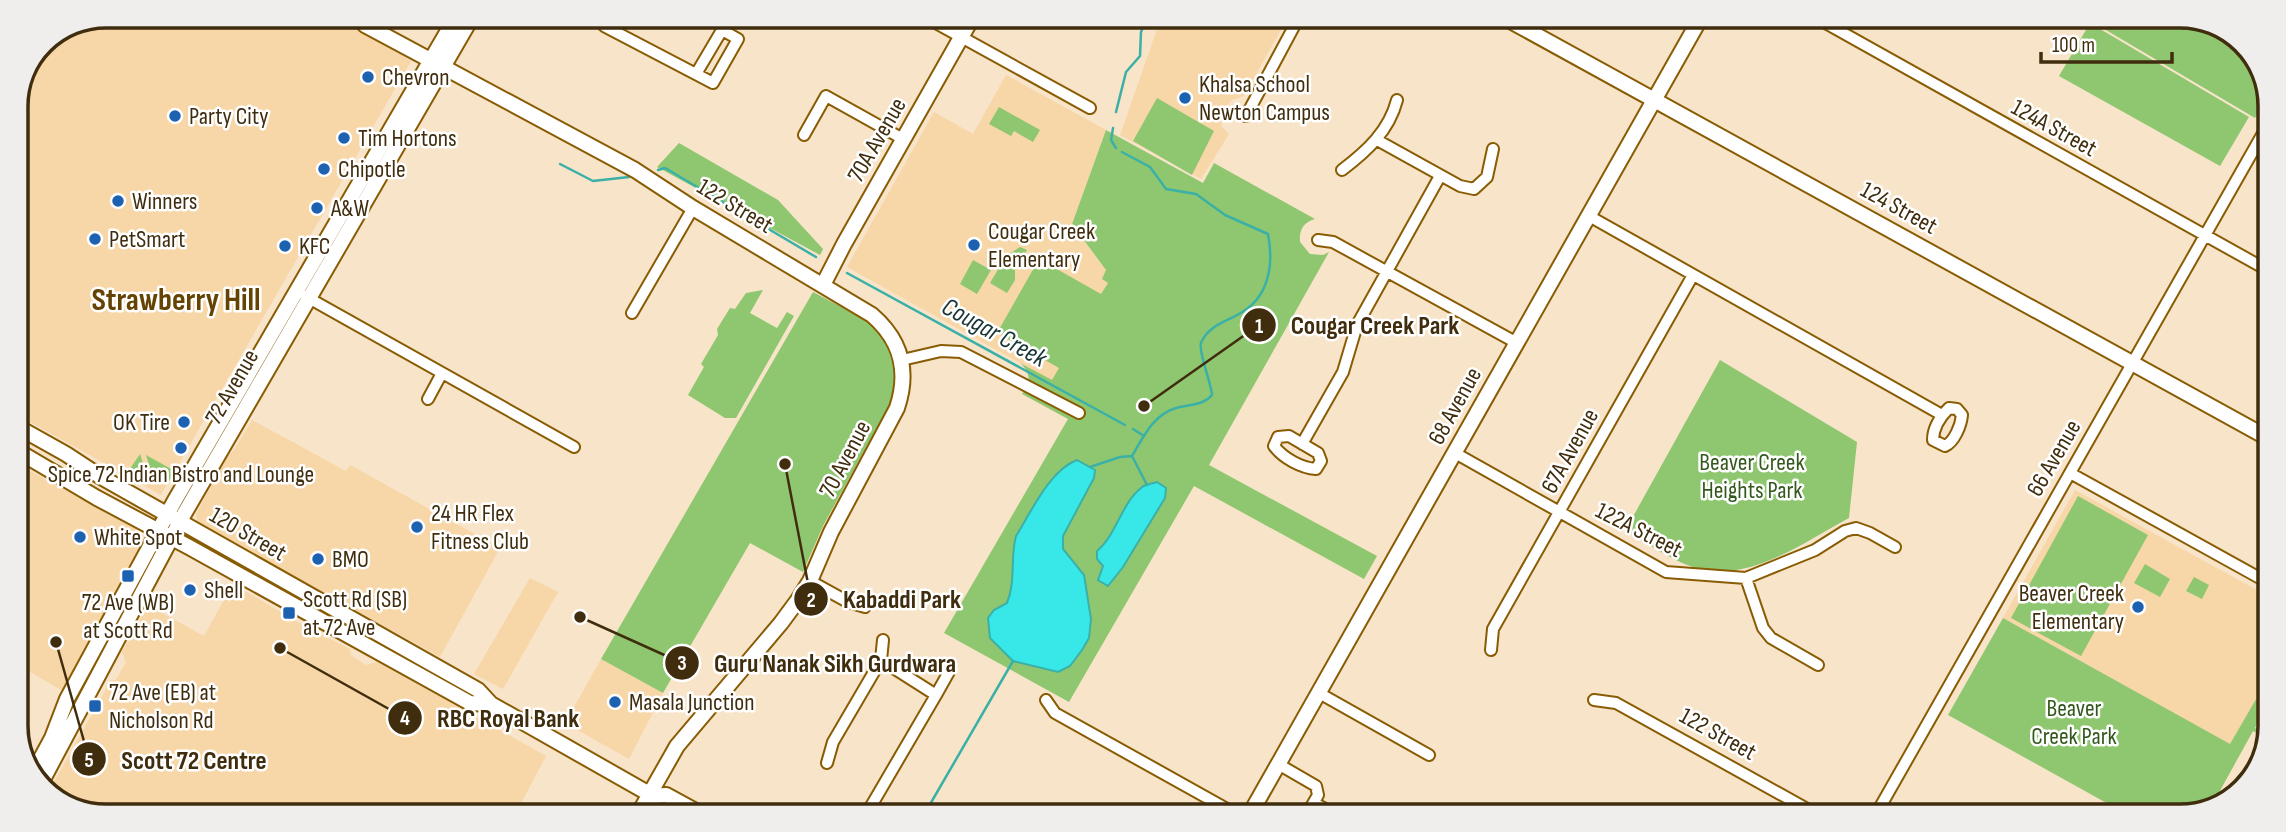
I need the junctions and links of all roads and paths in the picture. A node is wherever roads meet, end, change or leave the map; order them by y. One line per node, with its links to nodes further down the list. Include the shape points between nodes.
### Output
1 (372, 28): 12 (street, 122 Street)
2 (452, 28): 12 (street, 72 Avenue)
3 (464, 28): 12 (street, 72 Avenue)
4 (619, 28): 13 (street)
5 (945, 28): 11 (street)
6 (967, 28): 11 (street, 70A Avenue)
7 (1293, 28): 17 (street)
8 (1523, 28): 15 (street, 124 Street)
9 (1695, 28): 15 (street, 68 Avenue)
10 (1834, 28): 27 (street, 124A Street)
11 (962, 37): 16 (street); 19 (street, 70A Avenue)
12 (436, 64): 25 (street, 122 Street, via 635,170); 33 (street, 72 Avenue)
13 (696, 74): 13 (street, via 713,83 738,39 722,30)
14 (1397, 100): 20 (street, via 1393,116)
15 (1654, 100): 26 (street, 68 Avenue); 37 (street, 124 Street)
16 (1090, 108)
17 (1245, 116)
18 (804, 135): 19 (street, via 825,96)
19 (903, 139): 32 (street, 70A Avenue)
20 (1377, 140): 23 (street); 24 (street)
21 (2258, 142): 27 (street, 66 Avenue)
22 (1493, 149): 24 (street, via 1487,177 1474,189)
23 (1342, 170)
24 (1440, 176): 30 (street)
25 (693, 208): 32 (street, 122 Street); 34 (street)
26 (1589, 216): 31 (street); 35 (street, 68 Avenue)
27 (2204, 237): 29 (street, 124A Street); 37 (street, 66 Avenue)
28 (1318, 240): 30 (street, via 1333,242)
29 (2258, 265)
30 (1386, 272): 35 (street); 44 (street, via 1357,325 1343,372)
31 (1693, 275): 41 (street); 49 (street, 67A Avenue)
32 (823, 285): 36 (street, 122 Street, via 885,326)
33 (303, 295): 38 (street); 50 (street, 72 Avenue)
34 (632, 313)
35 (1517, 343): 46 (street, 68 Avenue)
36 (902, 360): 40 (street, via 940,351 961,352); 55 (street, 70 Avenue, via 903,391 897,408)
37 (2133, 363): 42 (street, 124 Street); 48 (street, 66 Avenue)
38 (442, 373): 39 (street); 45 (street)
39 (428, 399)
40 (1079, 414)
41 (1942, 415)
42 (2258, 432)
43 (28, 433): 50 (street, 120 Street)
44 (1302, 444)
45 (574, 447)
46 (1455, 453): 49 (street, 122A Street); 63 (street, 68 Avenue)
47 (28, 457): 51 (street, 120 Street)
48 (2070, 473): 53 (street); 83 (street, 66 Avenue)
49 (1560, 512): 54 (street, 122A Street, via 1666,572); 59 (street, 67A Avenue, via 1493,629)
50 (174, 518): 51 (street, 72 Avenue); 68 (street, 120 Street, via 478,690)
51 (164, 534): 57 (street, 72 Avenue); 67 (street, 72 Avenue); 68 (street, 120 Street, via 470,703)
52 (1895, 547): 54 (street, via 1852,529 1815,550)
53 (2258, 577)
54 (1746, 578): 61 (street, via 1763,628 1771,638)
55 (810, 581): 56 (street); 74 (street, 70 Avenue, via 781,623 677,746)
56 (864, 607)
57 (101, 635): 67 (street, via 104,647 81,694); 71 (street, 72 Avenue)
58 (883, 639): 60 (street)
59 (1491, 650)
60 (881, 660): 64 (street); 70 (street, via 833,742)
61 (1818, 665)
62 (950, 670): 64 (street)
63 (1318, 693): 69 (street); 72 (street, 68 Avenue)
64 (936, 695): 79 (street)
65 (1046, 700): 80 (street, via 1055,713)
66 (1594, 700): 82 (street, 122 Street, via 1616,703)
67 (84, 702): 73 (street, 72 Avenue)
68 (491, 704): 74 (street, 120 Street)
69 (1429, 755)
70 (827, 763)
71 (38, 764)
72 (1278, 764): 75 (street, via 1316,786); 81 (street, 68 Avenue)
73 (45, 775)
74 (651, 795): 76 (street, 70 Avenue); 77 (street, 120 Street); 78 (street, 120 Street, via 666,795)
75 (1314, 803)
76 (645, 804)
77 (656, 804)
78 (682, 804)
79 (872, 804)
80 (1219, 804)
81 (1256, 804)
82 (1798, 804)
83 (1882, 804)

